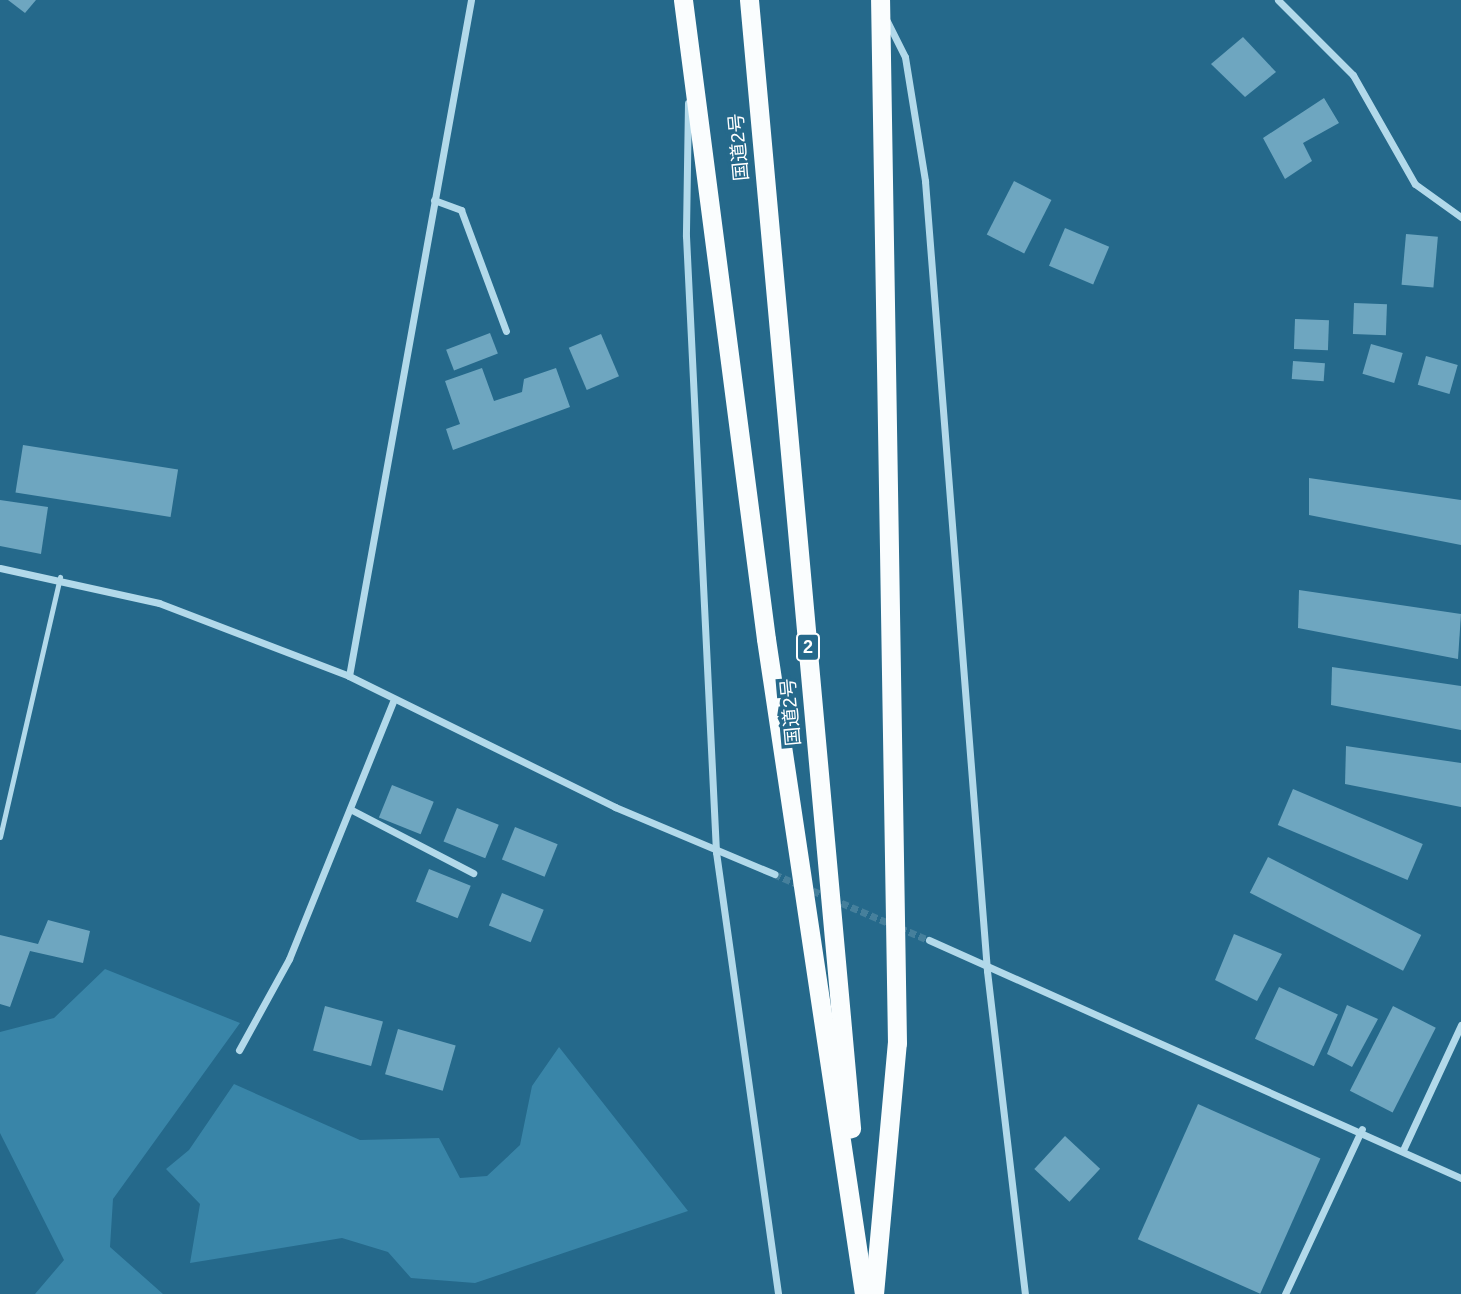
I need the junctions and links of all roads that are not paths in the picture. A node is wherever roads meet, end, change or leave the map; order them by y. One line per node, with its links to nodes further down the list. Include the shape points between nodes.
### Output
1 (471, 0): 7 (street)
2 (683, 0): 6 (highway)
3 (749, 0): 27 (highway, 国道2号 / 2)
4 (1278, 0): 8 (street, via 1353,75 1415,184)
5 (881, 6): 20 (street, via 905,57 925,181); 28 (highway, via 897,1043)
6 (689, 43): 16 (street, via 686,236); 27 (highway, via 766,639)
7 (435, 200): 9 (street, via 461,210); 12 (street)
8 (1461, 217)
9 (506, 331)
10 (0, 569): 11 (street)
11 (60, 577): 12 (street, via 159,603); 15 (lane)
12 (349, 676): 13 (street)
13 (393, 702): 14 (street); 16 (street)
14 (350, 809): 17 (street); 22 (street, via 289,959)
15 (0, 837)
16 (716, 852): 18 (street); 26 (street)
17 (473, 873)
18 (774, 874)
19 (929, 940): 20 (street)
20 (987, 971): 23 (street); 29 (street)
21 (1461, 1025): 24 (street)
22 (239, 1050)
23 (1362, 1129): 24 (street); 30 (street)
24 (1404, 1150): 25 (street)
25 (1461, 1178)
26 (778, 1294)
27 (865, 1294)
28 (874, 1294)
29 (1025, 1294)
30 (1285, 1294)

